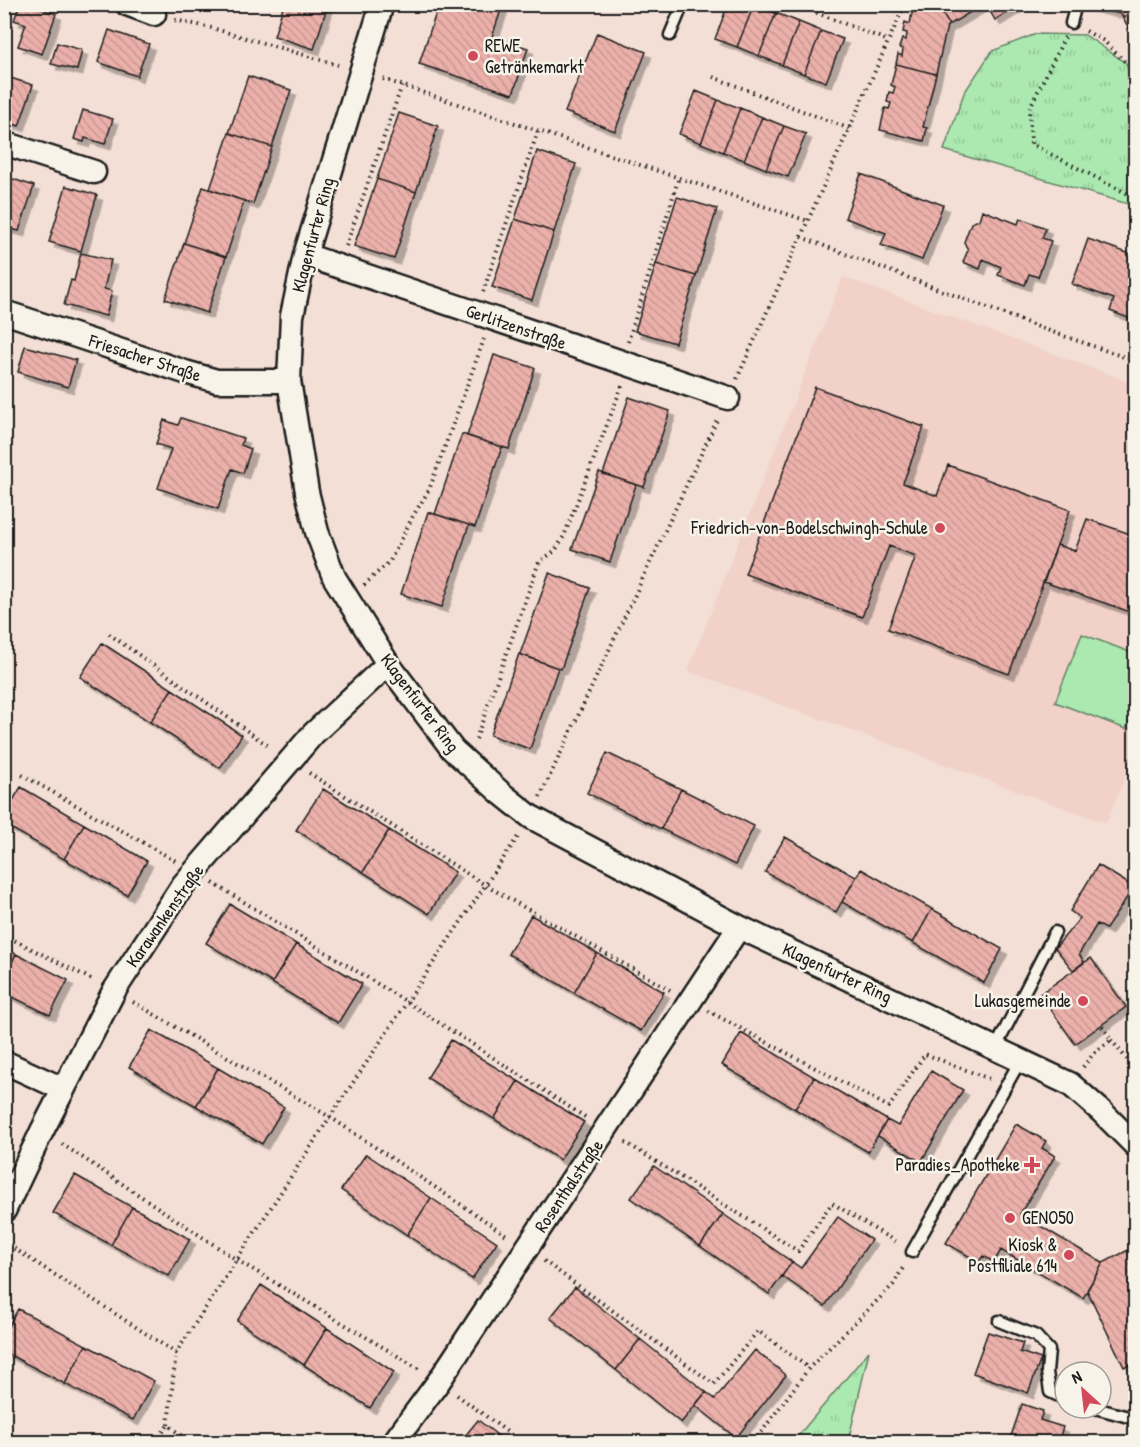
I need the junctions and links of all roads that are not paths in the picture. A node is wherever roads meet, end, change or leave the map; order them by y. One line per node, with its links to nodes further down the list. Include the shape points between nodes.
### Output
1 (127, 4): 5 (street)
2 (382, 4): 10 (street, Klagenfurter Ring)
3 (683, 4): 7 (lane)
4 (1076, 4): 6 (lane)
5 (154, 14)
6 (1071, 23)
7 (670, 35)
8 (4, 143): 9 (street)
9 (94, 172)
10 (305, 255): 12 (street, Klagenfurter Ring, via 292,316); 13 (street, Gerlitzenstraße)
11 (4, 312): 12 (street, Friesacher Straße, via 217,381)
12 (289, 381): 14 (street, Klagenfurter Ring, via 317,532 334,577)
13 (728, 398)
14 (388, 664): 15 (street, Klagenfurter Ring, via 453,750 531,816); 20 (street, Karawankenstraße, via 313,735 183,885 114,991)
15 (740, 927): 17 (street, Klagenfurter Ring); 28 (street, Rosenthalstraße)
16 (1055, 932): 17 (lane)
17 (995, 1049): 18 (street, Klagenfurter Ring)
18 (1020, 1061): 21 (street, Klagenfurter Ring, via 1070,1084); 23 (lane)
19 (4, 1062): 20 (street)
20 (63, 1089): 22 (street, Karawankenstraße)
21 (1136, 1146)
22 (4, 1211)
23 (912, 1252)
24 (999, 1321): 25 (lane, via 1036,1336 1049,1350 1047,1372)
25 (1053, 1394)
26 (1113, 1413): 27 (lane)
27 (1136, 1419)
28 (397, 1441)

